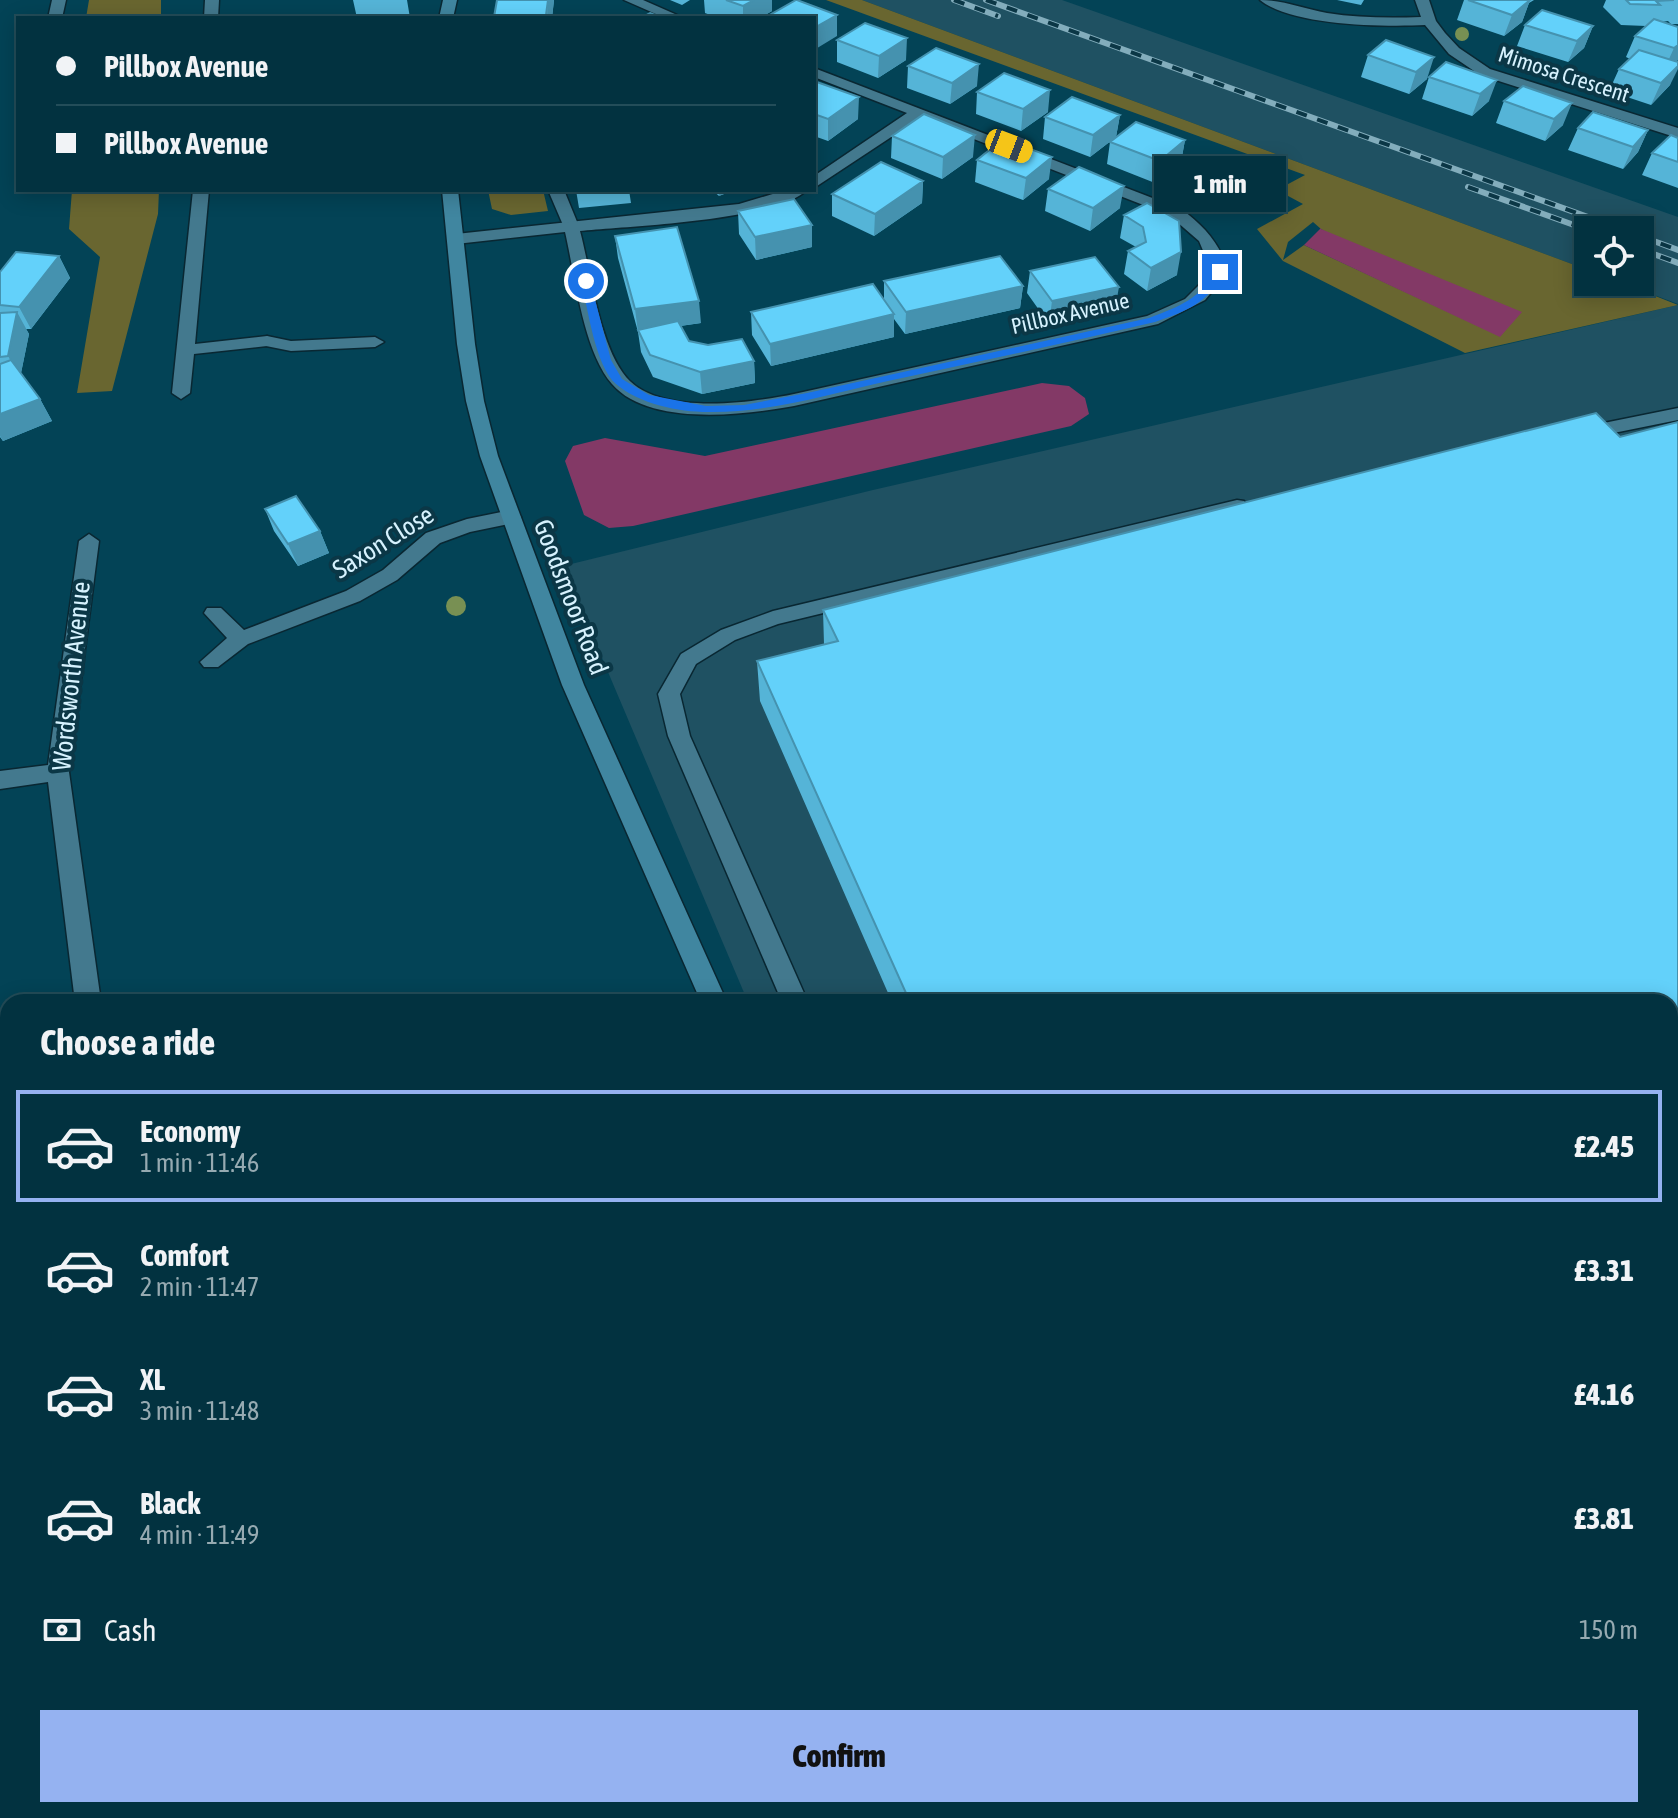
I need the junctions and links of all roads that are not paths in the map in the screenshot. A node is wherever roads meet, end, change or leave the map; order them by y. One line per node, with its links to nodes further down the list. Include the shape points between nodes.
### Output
1 (631, 0): 4 (street)
2 (1267, 0): 7 (street, via 1354,22)
3 (1422, 0): 7 (street, Mimosa Crescent)
4 (648, 7): 5 (street); 6 (street)
5 (630, 16)
6 (672, 16)
7 (1429, 21): 10 (street, Mimosa Crescent, via 1454,51 1485,72)
8 (816, 73): 9 (street, Pillbox Avenue)
9 (918, 113): 11 (street); 16 (street, Pillbox Avenue, via 1175,212 1216,252 1220,272 1208,293 1152,320 807,396 706,409 646,397 619,381 606,360)
10 (1678, 133)
11 (816, 182)
12 (201, 192): 19 (street)
13 (450, 192): 17 (street, Goodsmoor Road)
14 (557, 192): 16 (street, Pillbox Avenue)
15 (794, 192): 16 (street, via 739,209)
16 (572, 229): 17 (street)
17 (456, 239): 24 (street, Goodsmoor Road, via 475,401)
18 (375, 342): 19 (street, via 291,346 267,341)
19 (186, 350): 20 (street)
20 (181, 393)
21 (1678, 414): 22 (street)
22 (1554, 440)
23 (1252, 503): 33 (street, via 773,618 728,635 688,659 669,694 679,736)
24 (511, 517): 27 (street, Saxon Close, via 433,538 390,575 353,596); 32 (street, Goodsmoor Road, via 573,685)
25 (89, 541): 29 (street, Wordsworth Avenue)
26 (214, 613): 27 (street)
27 (241, 639): 28 (street, Saxon Close)
28 (211, 662)
29 (58, 772): 30 (street); 31 (street, Wordsworth Avenue)
30 (0, 780)
31 (87, 994)
32 (710, 994)
33 (792, 994)

